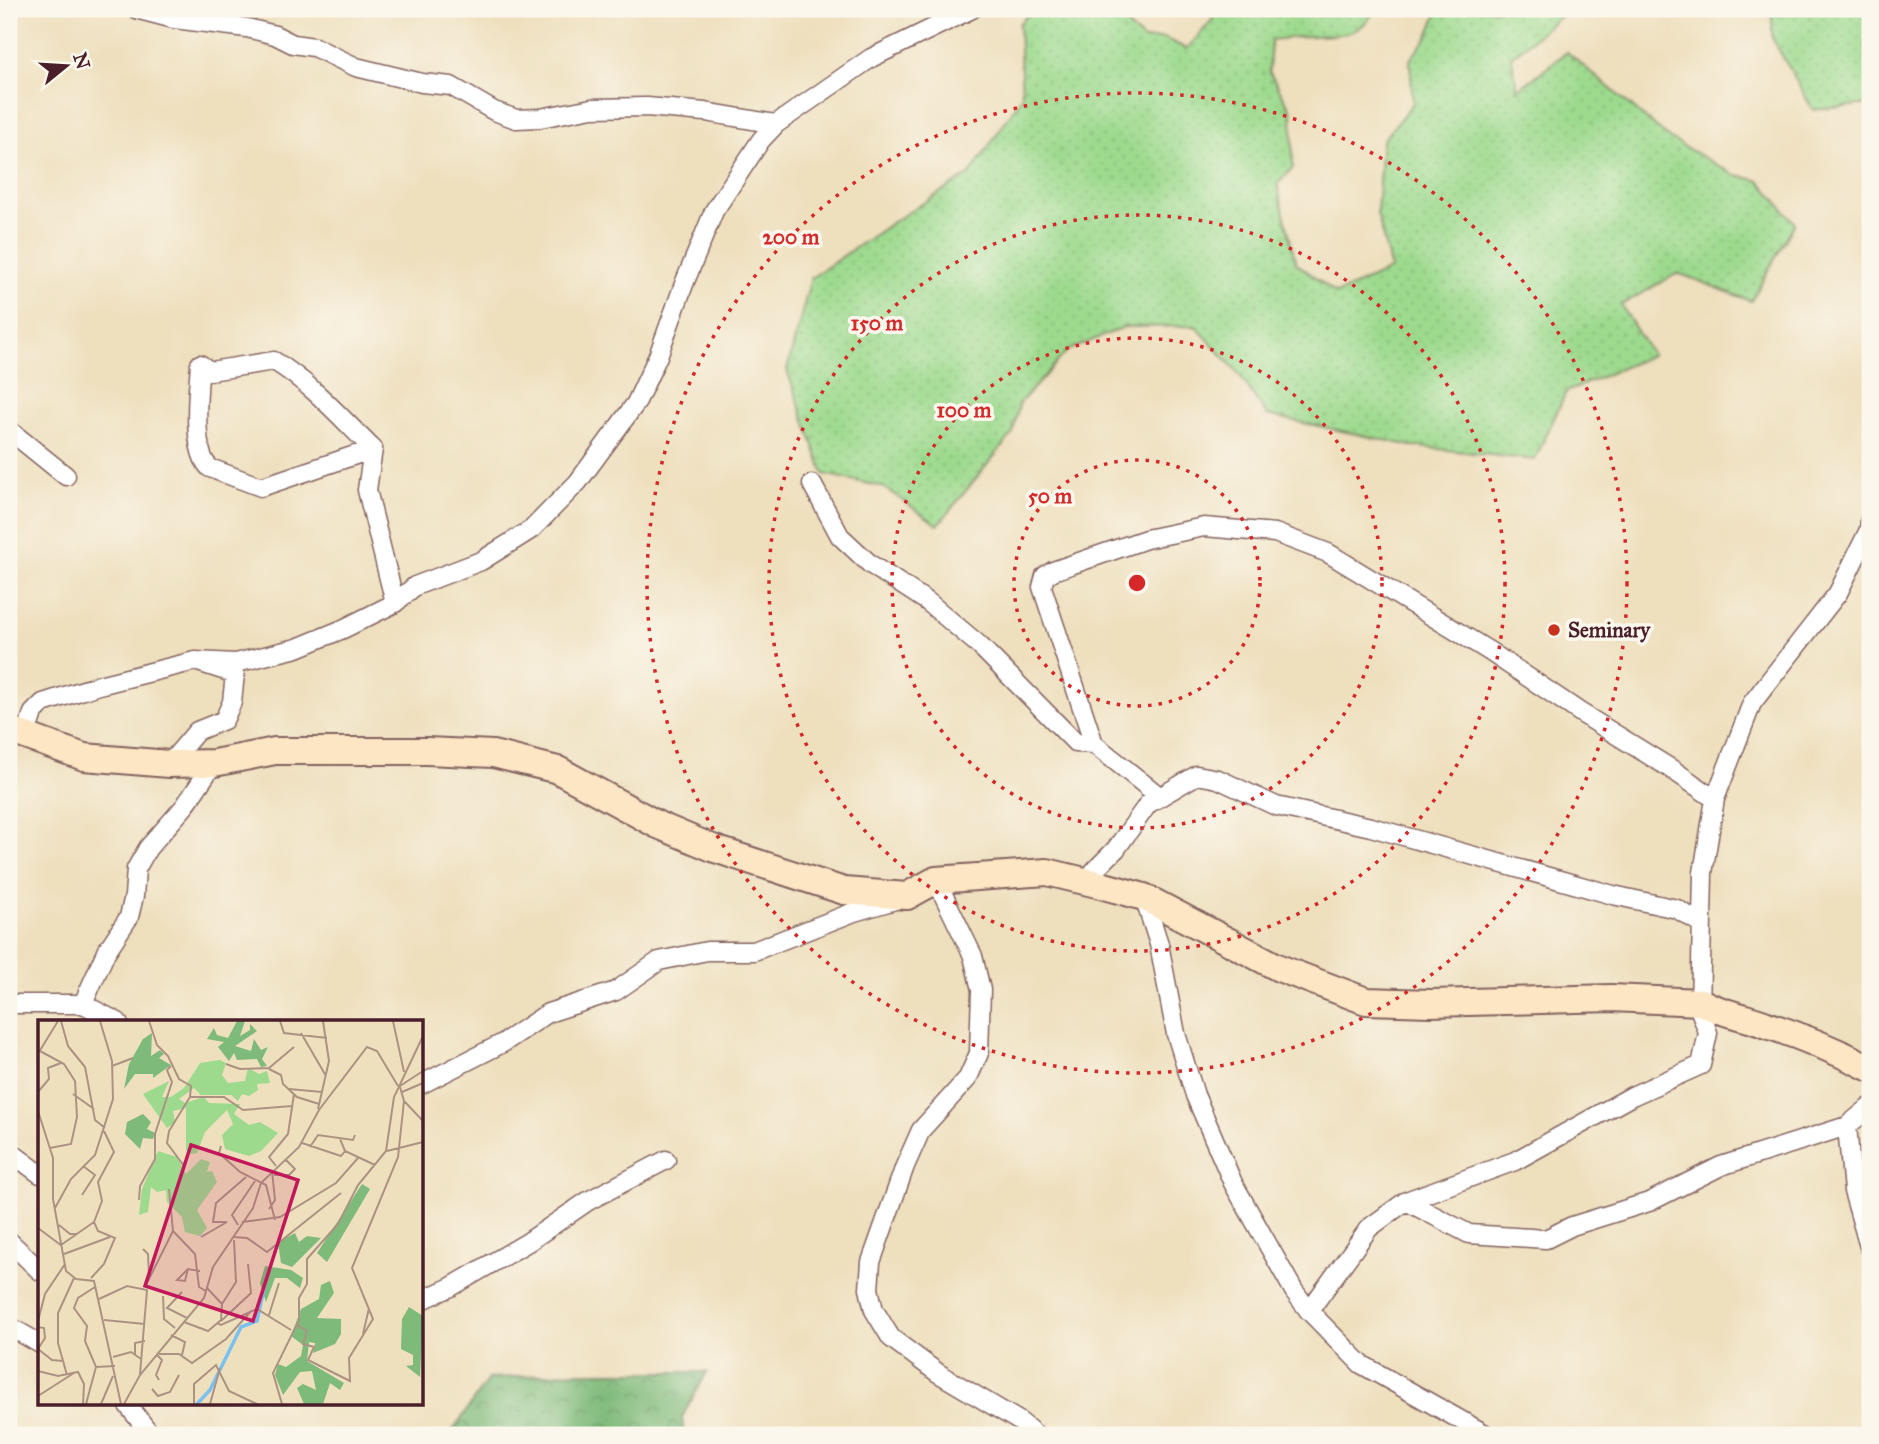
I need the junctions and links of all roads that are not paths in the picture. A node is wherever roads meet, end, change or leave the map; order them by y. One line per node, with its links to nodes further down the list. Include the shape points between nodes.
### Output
1 (136, 9): 3 (street, via 275,35 356,67 451,86 516,119 592,108 647,107)
2 (972, 9): 3 (street, via 871,58)
3 (775, 124): 9 (street, via 714,211 636,403 578,482 532,529 481,561 415,586)
4 (9, 430): 6 (street)
5 (373, 449): 5 (street, via 327,402 274,361 210,371 200,365 201,454 210,468 261,487); 9 (street, via 367,490)
6 (66, 475)
7 (812, 484): 12 (street, via 840,536 870,564 928,602 979,645 1076,743)
8 (1870, 520): 16 (street, via 1838,593 1752,704)
9 (395, 603): 10 (street, via 297,648 236,663)
10 (195, 661): 11 (street, via 43,703); 14 (street, via 235,674 232,702 223,720 197,731)
11 (17, 732): 14 (main road, via 84,757)
12 (1094, 744): 15 (street); 16 (street, via 1042,587 1045,576 1146,539 1204,527 1275,533 1328,553 1489,651)
13 (214, 763): 14 (main road); 19 (main road, via 275,751 494,754 558,770 658,825 715,849 844,891); 24 (street, via 136,869 129,917 106,952)
14 (169, 764)
15 (1159, 796): 18 (street, via 1094,871); 21 (street, via 1197,775 1218,779 1276,806 1676,909)
16 (1715, 799): 21 (street, via 1703,873)
17 (936, 880): 18 (main road, via 1047,872); 19 (main road); 43 (street, via 973,956 981,990 979,1053 968,1077 921,1130 871,1262 869,1289 874,1310 891,1338)
18 (1097, 884): 20 (main road)
19 (907, 897): 27 (street, via 754,951 707,951 659,961 616,991 548,1013 503,1043)
20 (1144, 897): 22 (main road, via 1279,968 1366,1001 1611,998); 38 (street, via 1195,1095 1233,1183)
21 (1702, 924): 22 (street)
22 (1701, 1002): 26 (main road, via 1830,1047); 33 (street, via 1708,1033 1700,1065 1632,1096 1515,1161)
23 (9, 1004): 24 (street)
24 (83, 1004): 25 (street)
25 (114, 1020)
26 (1870, 1068)
27 (424, 1083)
28 (1870, 1107): 29 (street)
29 (1846, 1126): 33 (street, via 1721,1166 1649,1202 1546,1239 1469,1234); 35 (street, via 1853,1191)
30 (9, 1151): 32 (street)
31 (666, 1160): 37 (street)
32 (38, 1173)
33 (1406, 1201): 38 (street, via 1369,1228)
34 (9, 1241): 36 (street)
35 (1870, 1250)
36 (38, 1269)
37 (424, 1299)
38 (1309, 1311): 44 (street, via 1361,1364)
39 (9, 1326): 40 (street)
40 (38, 1343)
41 (129, 1406): 42 (street)
42 (151, 1435)
43 (1036, 1435)
44 (1487, 1435)

